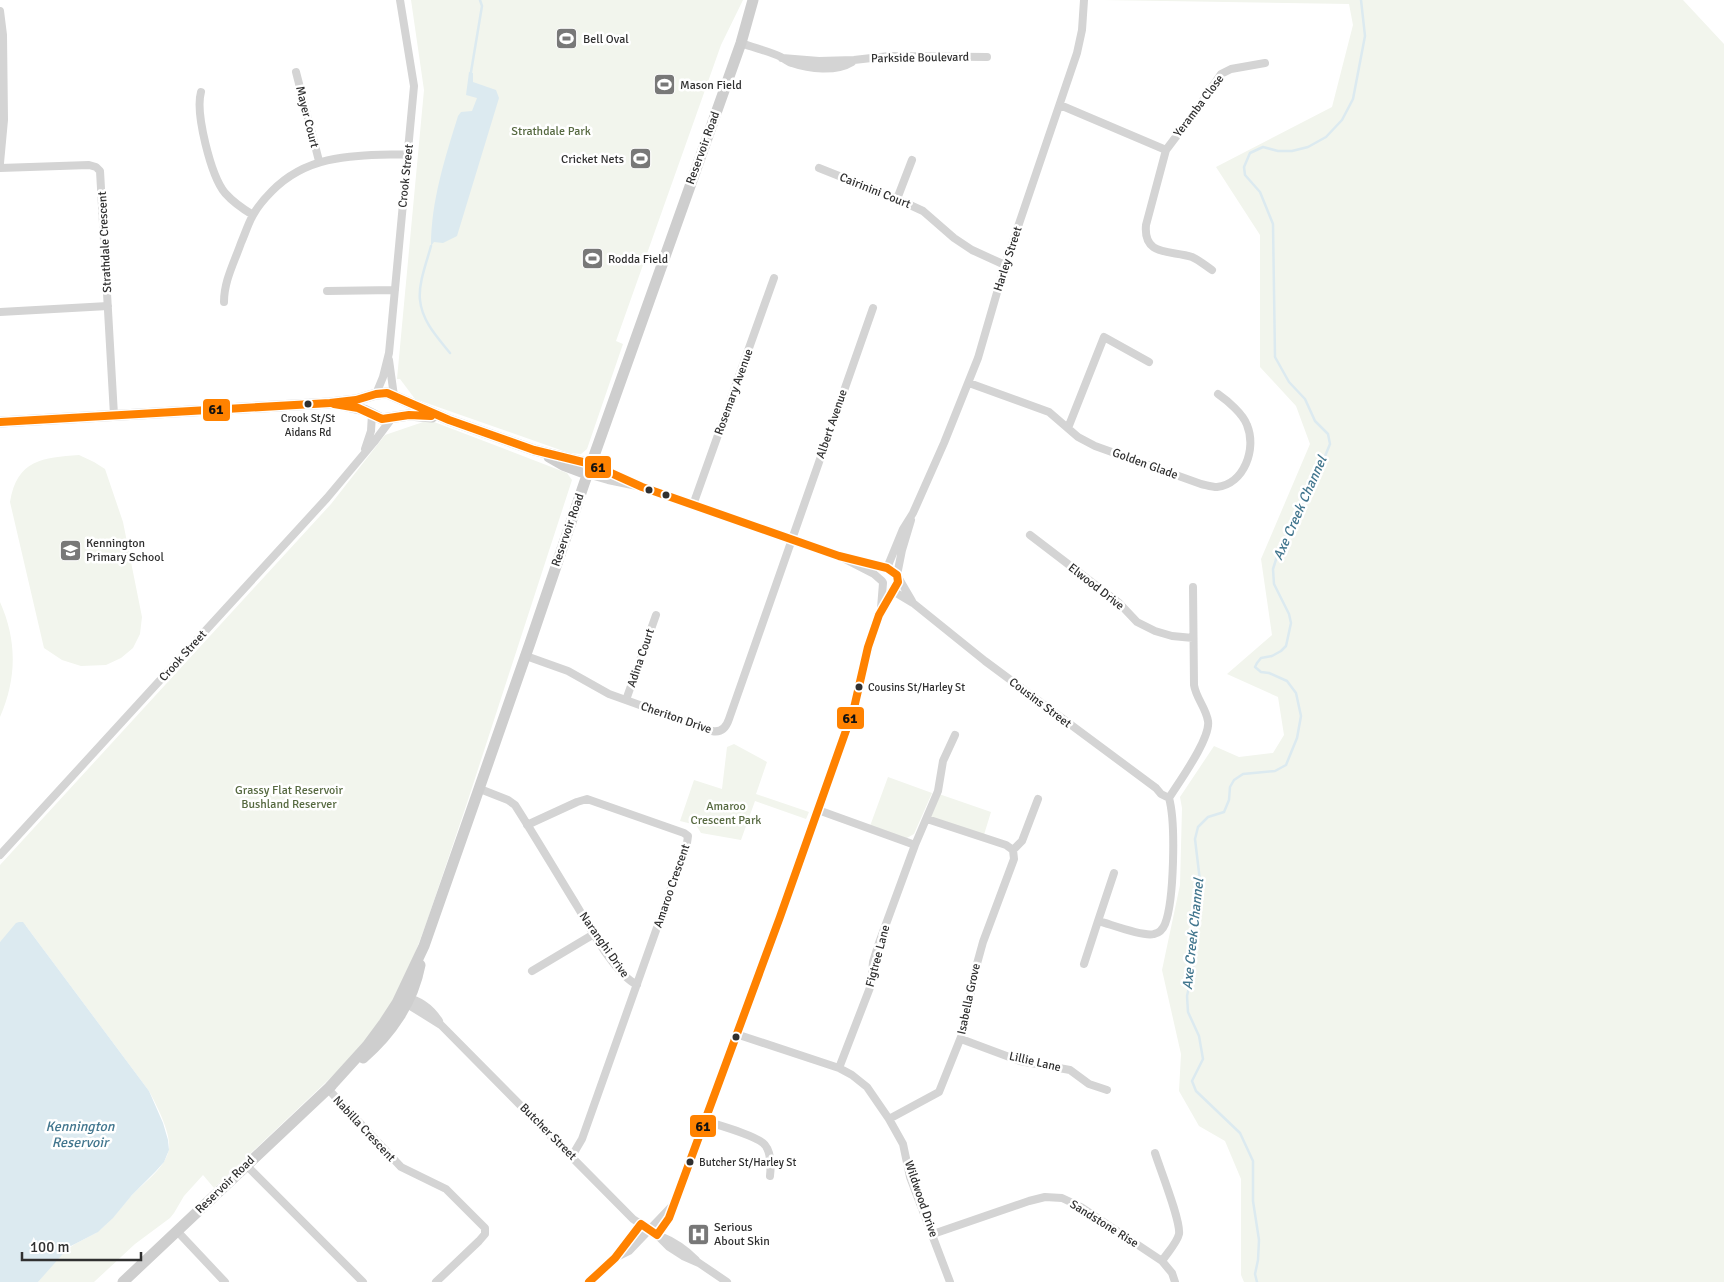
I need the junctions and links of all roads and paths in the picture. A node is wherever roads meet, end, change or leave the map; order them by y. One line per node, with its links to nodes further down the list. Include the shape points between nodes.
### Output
1 (400, 0): 12 (street, Crook Street, via 414,86)
2 (753, 0): 5 (main road, Reservoir Road)
3 (1084, 0): 10 (street, Harley Street, via 1080,41)
4 (0, 11): 15 (street, via 4,120)
5 (741, 43): 6 (street, Parkside Boulevard, via 782,58 819,65 889,56); 43 (main road, Reservoir Road)
6 (987, 57)
7 (1265, 63): 11 (street, Yeramba Close, via 1221,74)
8 (296, 72): 14 (street, Mayer Court)
9 (201, 92): 19 (street, via 199,111 214,174 226,193)
10 (1060, 105): 11 (street, Yeramba Close); 20 (street, Harley Street)
11 (1166, 150): 21 (street, Yeramba Close, via 1146,225 1146,238 1160,251 1194,258)
12 (409, 154): 14 (street, via 346,157); 23 (street, Crook Street)
13 (912, 160): 18 (street)
14 (318, 162): 19 (street, via 285,179)
15 (0, 164)
16 (0, 168): 26 (street, Strathdale Crescent, via 94,165 98,169)
17 (820, 168): 18 (street, Cairinini Court)
18 (897, 198): 20 (street, Cairinini Court, via 923,211 972,250)
19 (253, 215): 25 (street, via 226,281)
20 (1005, 265): 31 (street, Harley Street)
21 (1212, 270)
22 (774, 278): 44 (street, Rosemary Avenue)
23 (395, 290): 24 (street); 29 (street, Crook Street)
24 (327, 291)
25 (224, 302)
26 (108, 306): 28 (street); 37 (street, Strathdale Crescent)
27 (872, 308): 47 (street, Albert Avenue)
28 (0, 312)
29 (389, 353): 32 (street, Crook Street); 34 (street, Crook Street)
30 (1149, 362): 41 (street, via 1104,338)
31 (969, 383): 41 (street, Golden Glade, via 1049,412); 45 (street, Harley Street)
32 (375, 394): 34 (main road); 35 (main road); 36 (main road, via 370,402)
33 (1218, 394): 41 (street, Golden Glade, via 1229,402 1247,425 1250,440 1247,463 1238,478 1216,487 1095,446)
34 (394, 396): 38 (main road, via 397,408); 39 (main road)
35 (330, 404): 36 (main road); 37 (main road)
36 (372, 414): 38 (main road, via 382,419); 42 (street, Crook Street, via 371,431)
37 (114, 415): 40 (main road)
38 (393, 417): 39 (main road, via 421,415); 42 (street, Crook Street)
39 (449, 420): 43 (main road, via 534,450 563,465)
40 (0, 422)
41 (1068, 428)
42 (363, 453): 69 (street, Crook Street, via 327,498)
43 (589, 469): 44 (street, via 608,480 642,487); 58 (main road, Reservoir Road)
44 (693, 505): 47 (street)
45 (913, 513): 49 (street, Harley Street); 50 (street, Harley Street)
46 (1030, 535): 57 (street, Elwood Drive, via 1119,603 1137,622 1172,636)
47 (791, 539): 48 (street); 59 (street, Cheriton Drive, via 724,729 712,731)
48 (839, 556): 49 (street); 51 (street)
49 (886, 568): 50 (street); 51 (street, Harley Street)
50 (898, 576): 53 (street, Harley Street); 54 (street, Cousins Street)
51 (883, 582): 53 (street, Cousins Street); 55 (street)
52 (1193, 587): 57 (street)
53 (893, 591): 54 (street, Cousins Street); 55 (street)
54 (913, 603): 62 (street, Cousins Street, via 985,662)
55 (880, 614): 64 (street, via 868,647 858,698)
56 (656, 615): 59 (street, Adina Court)
57 (1193, 638): 62 (street, via 1194,685 1209,725 1205,739)
58 (526, 656): 59 (street, Cheriton Drive, via 568,671 601,691); 61 (main road, Reservoir Road)
59 (626, 700)
60 (955, 736): 65 (street, Figtree Lane, via 943,761 938,791)
61 (480, 789): 66 (street, Naranghi Drive, via 512,802); 76 (main road, Reservoir Road)
62 (1169, 798): 71 (street, via 1172,810 1172,886 1165,925 1152,935)
63 (1038, 799): 68 (street, Isabella Grove, via 1022,841)
64 (818, 810): 67 (street); 77 (street)
65 (927, 819): 67 (street, Figtree Lane); 68 (street)
66 (528, 825): 72 (street, Naranghi Drive); 75 (street, Amaroo Crescent, via 587,800 687,834 687,843)
67 (915, 845): 79 (street, Figtree Lane, via 873,962 871,985)
68 (1014, 850): 78 (street, Isabella Grove, via 1014,859 979,957)
69 (0, 856)
70 (1114, 874): 71 (street)
71 (1098, 921): 73 (street)
72 (594, 934): 74 (street); 75 (street, Naranghi Drive, via 619,971)
73 (1084, 964)
74 (532, 971)
75 (637, 985): 85 (street, Naranghi Drive, via 582,1139)
76 (405, 1000): 80 (main road, Reservoir Road); 85 (street, Butcher Street, via 429,1009)
77 (736, 1034): 79 (street, Wildwood Drive); 83 (street)
78 (961, 1039): 81 (street, Lillie Lane, via 1020,1061 1070,1070 1090,1084); 82 (street, Isabella Grove, via 939,1092)
79 (839, 1068): 82 (street, Wildwood Drive, via 867,1087)
80 (328, 1089): 86 (main road, Reservoir Road); 99 (street, Nabilla Crescent, via 397,1163 446,1189 485,1228 485,1234 479,1241)
81 (1107, 1090)
82 (889, 1119): 92 (street, Wildwood Drive, via 903,1144 910,1178)
83 (705, 1121): 87 (street, via 764,1143 768,1149); 88 (street)
84 (1155, 1153): 95 (street, via 1179,1233)
85 (572, 1156): 89 (street, Butcher Street, via 633,1219)
86 (246, 1165): 91 (main road, Reservoir Road); 98 (street)
87 (770, 1176)
88 (673, 1206): 90 (street); 93 (street)
89 (642, 1224): 90 (street, Butcher Street); 94 (street)
90 (650, 1230): 93 (street, Butcher Street); 94 (street, via 629,1251)
91 (177, 1231): 96 (main road, Reservoir Road); 97 (street)
92 (933, 1234): 95 (street, Sandstone Rise, via 1029,1201 1045,1197 1062,1198 1081,1207); 102 (street, Wildwood Drive)
93 (657, 1235): 101 (street, Butcher Street, via 687,1251)
94 (615, 1258): 100 (street)
95 (1162, 1261): 103 (street, Sandstone Rise)
96 (123, 1282)
97 (225, 1282)
98 (363, 1282)
99 (436, 1282)
100 (589, 1282)
101 (727, 1282)
102 (950, 1282)
103 (1175, 1282)

